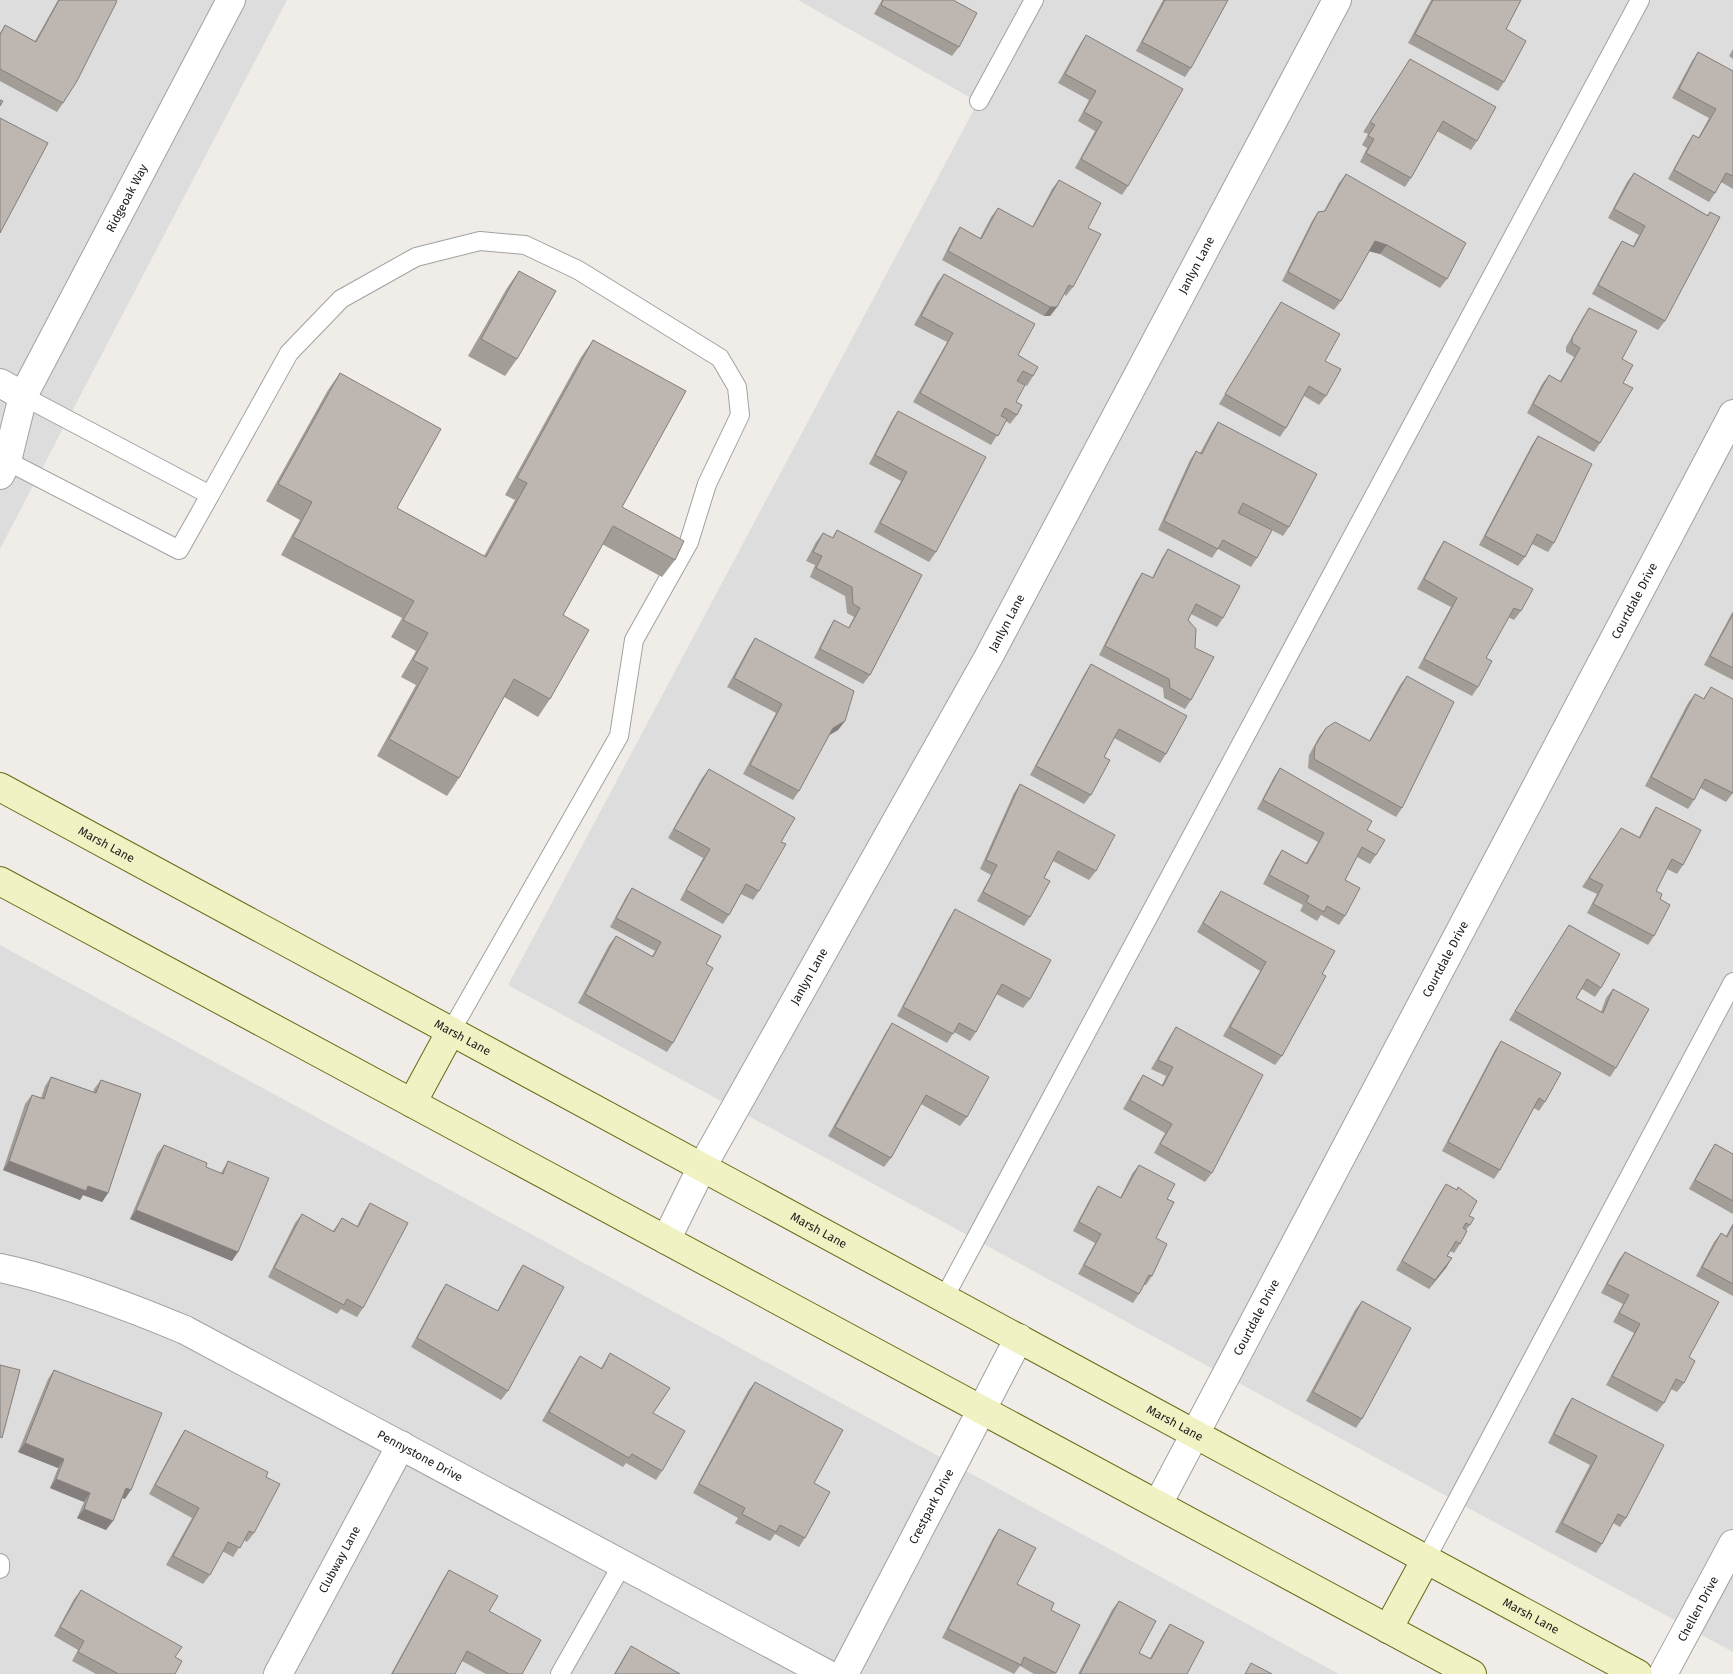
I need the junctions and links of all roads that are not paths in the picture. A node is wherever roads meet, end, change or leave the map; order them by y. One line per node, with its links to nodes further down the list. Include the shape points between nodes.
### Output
1 (231, 0): 6 (street, Ridgeoak Way)
2 (1034, 0): 5 (lane)
3 (1337, 0): 16 (street, Janlyn Lane, via 988,658)
4 (1640, 0): 19 (lane)
5 (979, 101)
6 (12, 390): 7 (street, Ridgeoak Way); 9 (street, Ridgeoak Way); 10 (lane)
7 (0, 411)
8 (1733, 414): 22 (street, Courtdale Drive)
9 (2, 465): 10 (lane, via 179,550)
10 (210, 495): 14 (lane, via 290,353 341,299 416,257 480,241 525,245 578,270 720,358 737,387 740,415 706,484 688,542 634,640 619,736)
11 (0, 787): 14 (main road, Marsh Lane)
12 (0, 881): 15 (main road)
13 (1733, 982): 26 (lane)
14 (451, 1031): 15 (main road); 16 (main road, Marsh Lane)
15 (412, 1103): 17 (main road)
16 (702, 1167): 17 (street, Janlyn Lane); 19 (main road, Marsh Lane)
17 (666, 1240): 21 (main road)
18 (0, 1268): 23 (street, Pennystone Drive, via 46,1278 186,1330)
19 (944, 1298): 20 (main road, Marsh Lane)
20 (1018, 1338): 21 (street, Crestpark Drive); 22 (main road, Marsh Lane)
21 (983, 1410): 24 (main road); 34 (street, Crestpark Drive)
22 (1194, 1434): 24 (street, Courtdale Drive); 26 (main road, Marsh Lane)
23 (401, 1444): 28 (street, Pennystone Drive); 31 (street, Clubway Lane)
24 (1158, 1504): 30 (main road)
25 (1733, 1544): 37 (street, Chellen Drive)
26 (1426, 1559): 30 (main road); 36 (main road, Marsh Lane)
27 (0, 1564): 29 (lane)
28 (623, 1564): 32 (lane); 33 (street, Pennystone Drive)
29 (0, 1569)
30 (1388, 1629): 35 (main road)
31 (278, 1674)
32 (560, 1674)
33 (827, 1674)
34 (844, 1674)
35 (1472, 1674)
36 (1638, 1674)
37 (1663, 1674)

